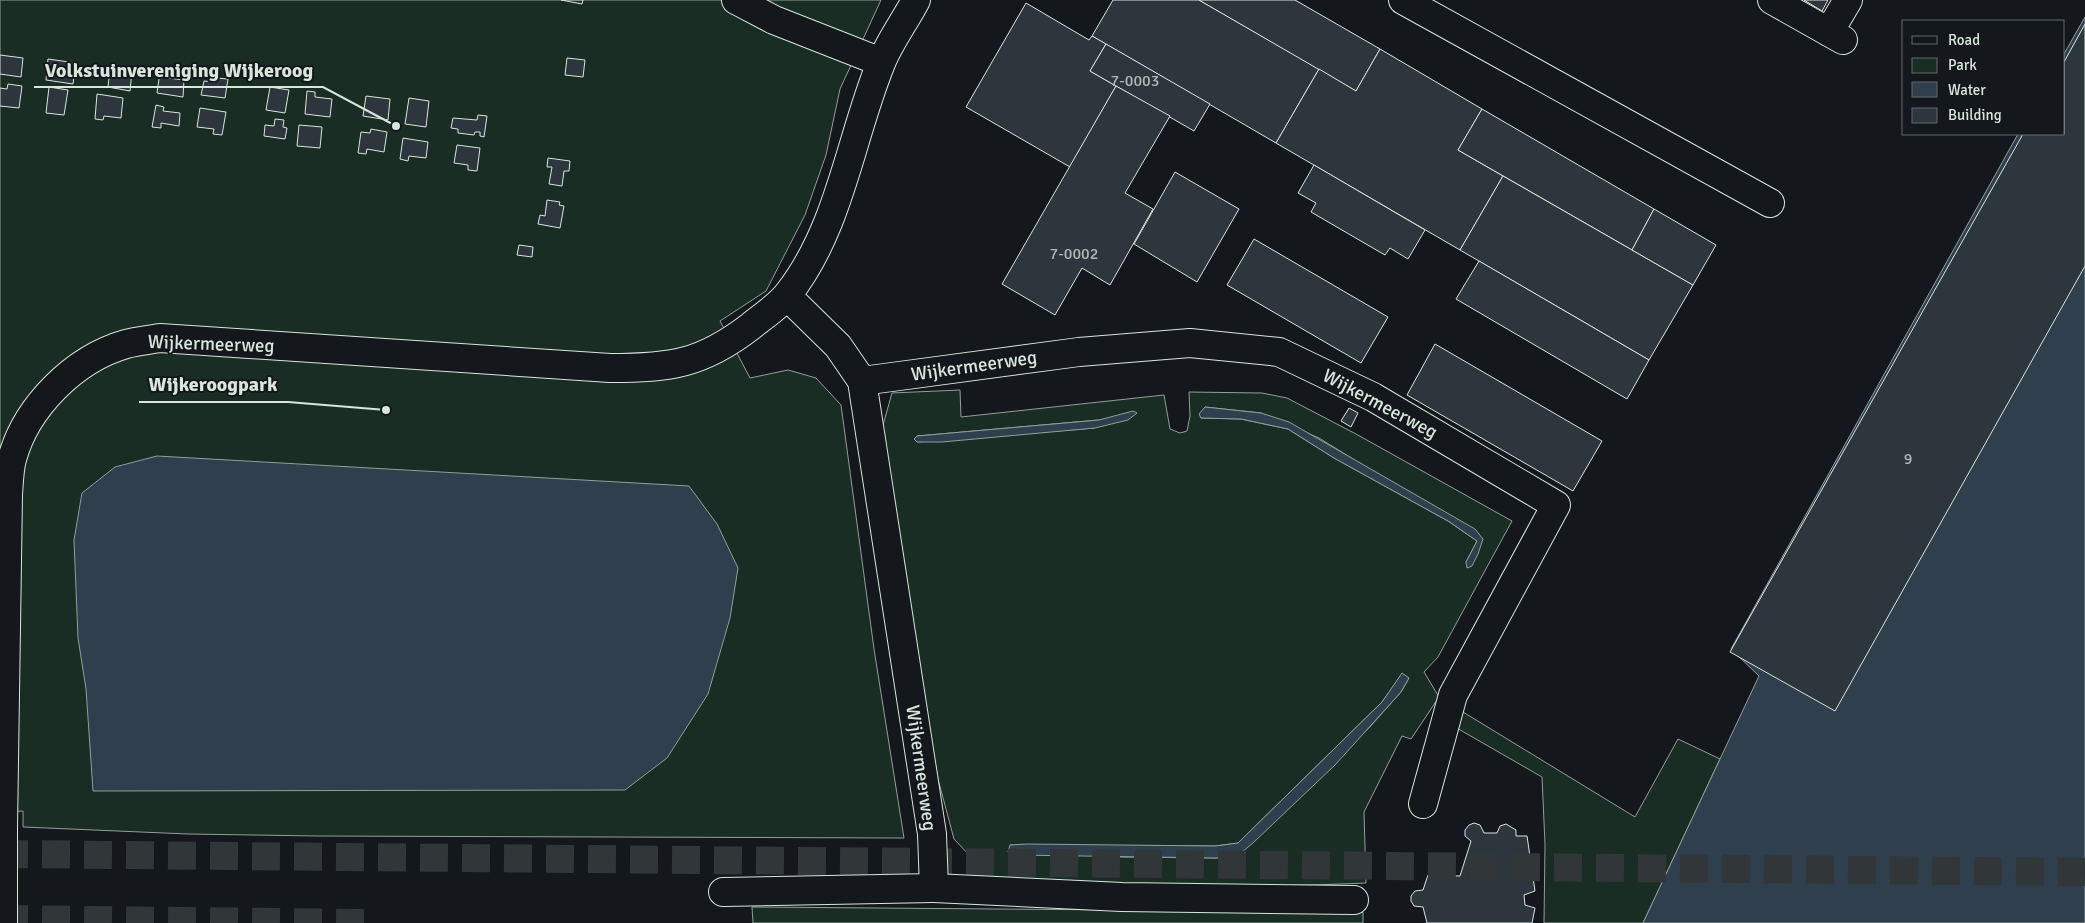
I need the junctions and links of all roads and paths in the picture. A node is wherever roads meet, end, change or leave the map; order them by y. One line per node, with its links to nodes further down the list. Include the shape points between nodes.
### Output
1 (736, 0): 6 (street, via 774,20)
2 (916, 0): 6 (street, Wijkermeerweg)
3 (1403, 0): 7 (street)
4 (1772, 0): 5 (street, via 1836,36)
5 (1848, 0)
6 (882, 62): 8 (street, Wijkermeerweg, via 821,240 806,270)
7 (1770, 203)
8 (787, 296): 9 (street, Wijkermeerweg, via 838,346); 14 (street, Wijkermeerweg, bridge, via 741,334 717,349 675,365 652,368 610,368 160,338 125,344 92,359 64,380 43,400 24,428 11,461)
9 (862, 381): 10 (street, Wijkermeerweg, via 1079,352 1190,343 1279,352 1373,396 1556,505 1453,695); 11 (street, Wijkermeerweg, via 930,824)
10 (1423, 804)
11 (934, 888): 12 (street); 13 (street, via 1122,897)
12 (723, 892)
13 (1354, 900)
14 (3, 923)

